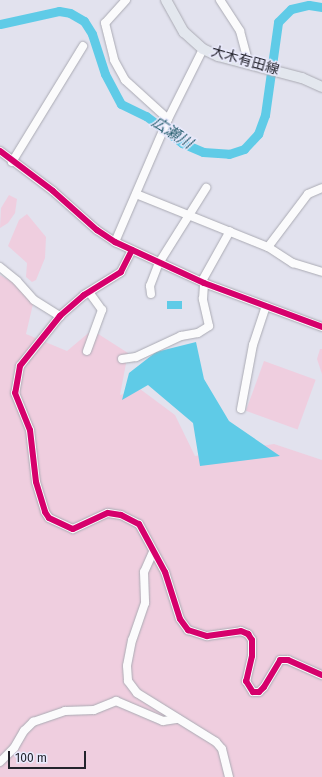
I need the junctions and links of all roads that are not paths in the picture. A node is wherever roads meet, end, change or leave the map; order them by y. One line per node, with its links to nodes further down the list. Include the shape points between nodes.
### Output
1 (126, 0): 8 (street, via 105,23 114,60 125,80)
2 (166, 0): 5 (main road, 大木有田線, via 184,32)
3 (225, 1): 6 (street, via 240,31)
4 (83, 46): 10 (street)
5 (203, 49): 6 (main road, 大木有田線, via 218,56); 8 (street)
6 (249, 64): 7 (main road, 大木有田線)
7 (322, 87)
8 (168, 119): 13 (street)
9 (0, 151): 10 (street)
10 (12, 162): 16 (street, via 53,190 97,230)
11 (206, 188): 14 (street)
12 (322, 188): 17 (street, via 308,194)
13 (136, 194): 14 (street); 16 (street)
14 (190, 215): 15 (street); 19 (street)
15 (230, 231): 17 (street); 22 (street)
16 (115, 242): 18 (street)
17 (268, 247): 21 (street, via 293,263)
18 (132, 250): 19 (street); 23 (street, via 121,272)
19 (159, 263): 22 (street); 24 (street, via 150,286)
20 (0, 267): 26 (street, via 34,300)
21 (322, 272)
22 (203, 282): 25 (street); 29 (street, via 203,299 209,326 198,333 181,336 136,357)
23 (89, 292): 26 (street); 28 (street, via 102,313)
24 (151, 294)
25 (266, 306): 27 (street); 30 (street, via 253,345)
26 (60, 316): 31 (street, via 20,366 15,393 30,430 36,482 45,512 49,518 73,529 108,513 132,519 139,524)
27 (322, 327)
28 (87, 351)
29 (122, 359)
30 (241, 409)
31 (153, 552): 32 (street, via 165,572 180,619 188,630 207,636 233,631 248,634 253,648 246,681 253,692 259,692 264,687 280,660 288,660); 33 (street, via 144,572 144,603 132,640 127,675 137,693)
32 (322, 675)
33 (178, 719): 34 (street, via 163,721 116,701 94,710 66,711 33,722); 35 (street, via 216,742 222,749)
34 (0, 762)
35 (229, 777)

